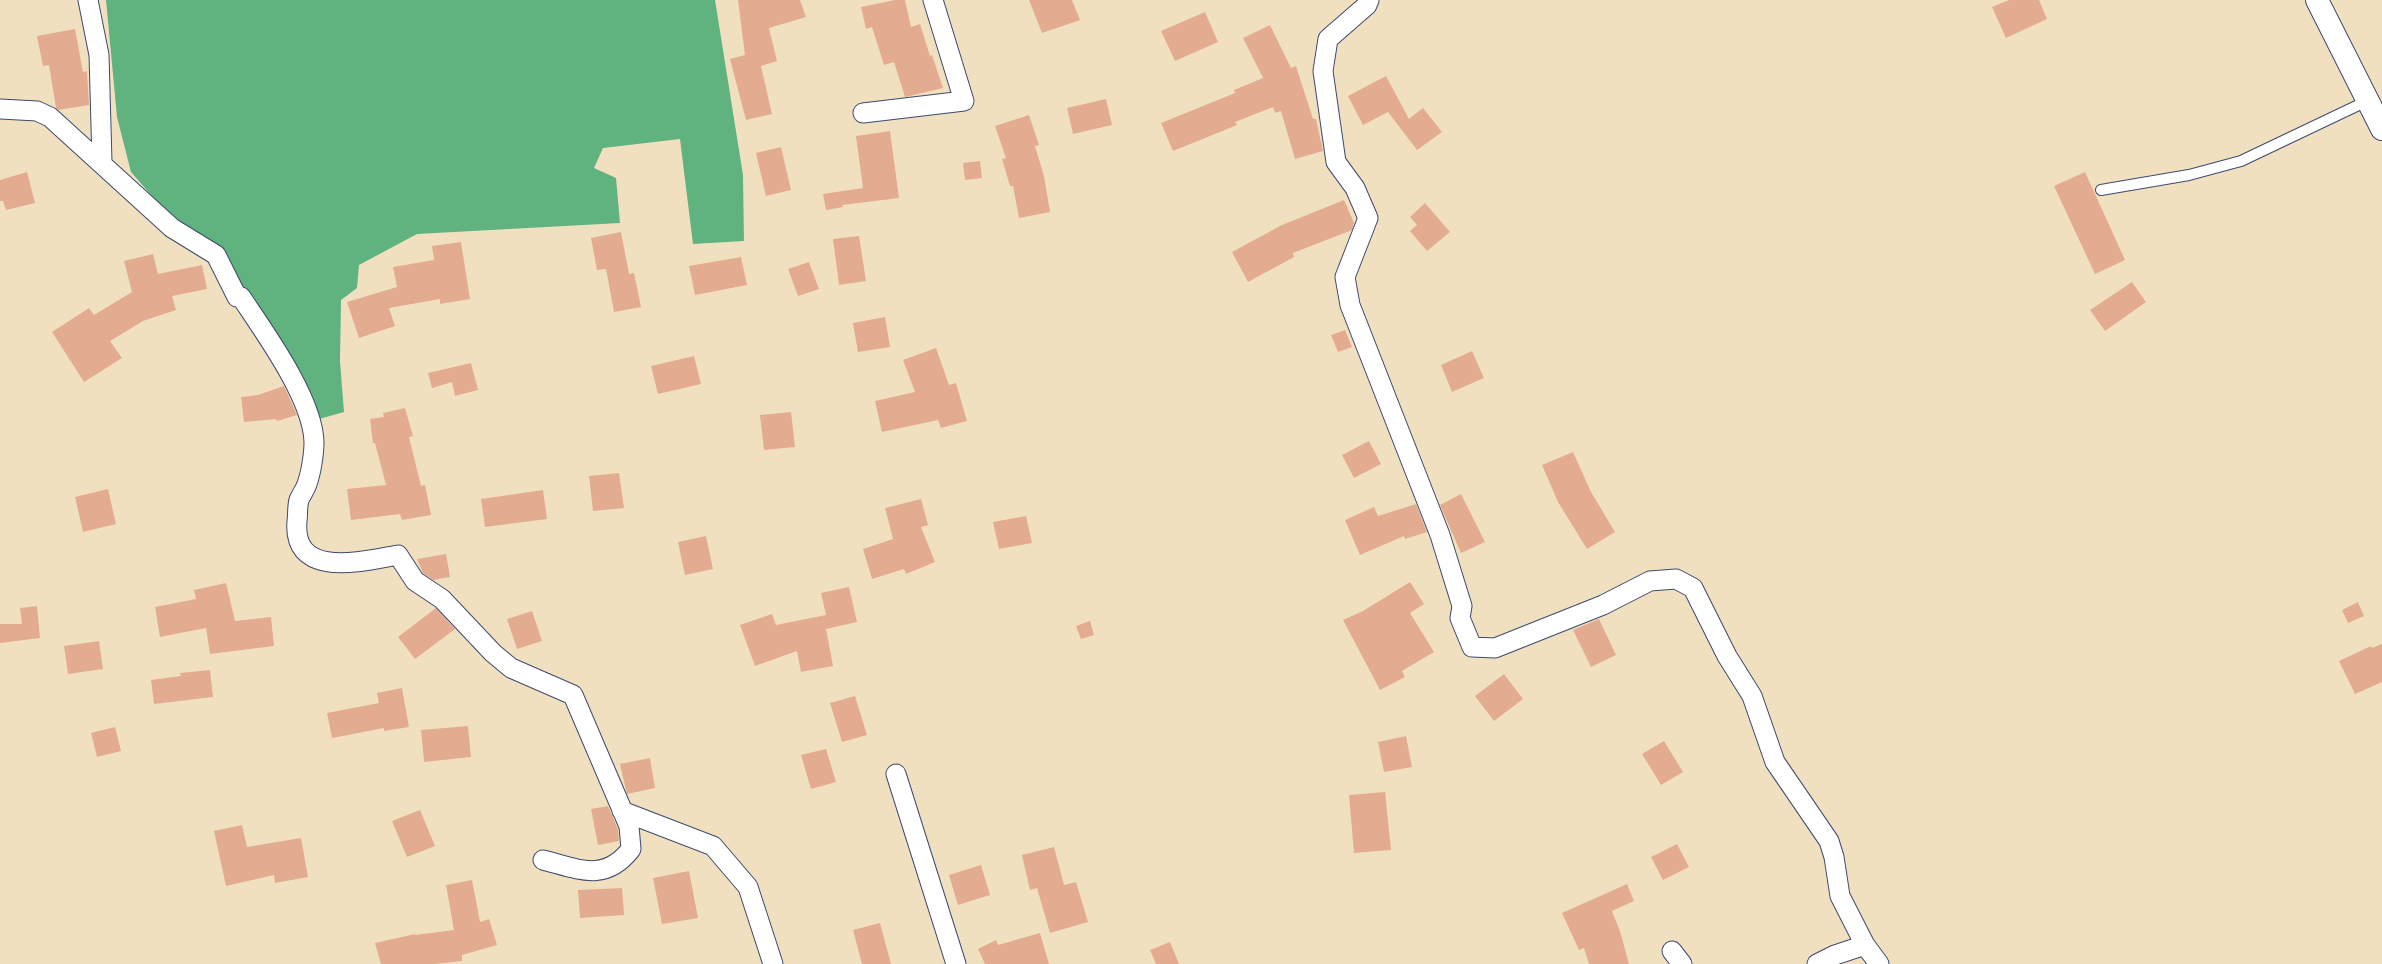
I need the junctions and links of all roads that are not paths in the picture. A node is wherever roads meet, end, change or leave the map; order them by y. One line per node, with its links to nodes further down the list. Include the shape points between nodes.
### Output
1 (88, 0): 9 (street, via 99,55)
2 (933, 0): 7 (street, via 964,101)
3 (1369, 0): 14 (street, via 1367,5 1328,39 1323,71 1336,162 1354,188 1368,218 1345,277 1350,305 1440,535 1462,606 1460,618 1472,646 1495,648 1603,605 1650,581 1676,579 1693,588 1727,656 1752,696 1775,762 1829,841 1840,896)
4 (2317, 0): 5 (main road)
5 (2368, 100): 8 (main road); 10 (lane, via 2241,161 2189,175)
6 (0, 109): 9 (street, via 37,111 50,117)
7 (863, 113)
8 (2382, 129)
9 (102, 162): 12 (street, via 172,228 216,255 237,297 241,297 281,356 309,416 314,442 308,483 299,500 296,536 306,555 319,561 346,562 398,554 415,581 442,600 511,668 574,695)
10 (2101, 190)
11 (896, 774): 16 (street)
12 (622, 811): 13 (street, via 630,826 631,849 621,862 593,872); 15 (street, via 713,846 748,887)
13 (543, 860)
14 (1865, 945): 17 (street, via 1835,954); 18 (street)
15 (773, 964)
16 (956, 964)
17 (1817, 964)
18 (1879, 964)

